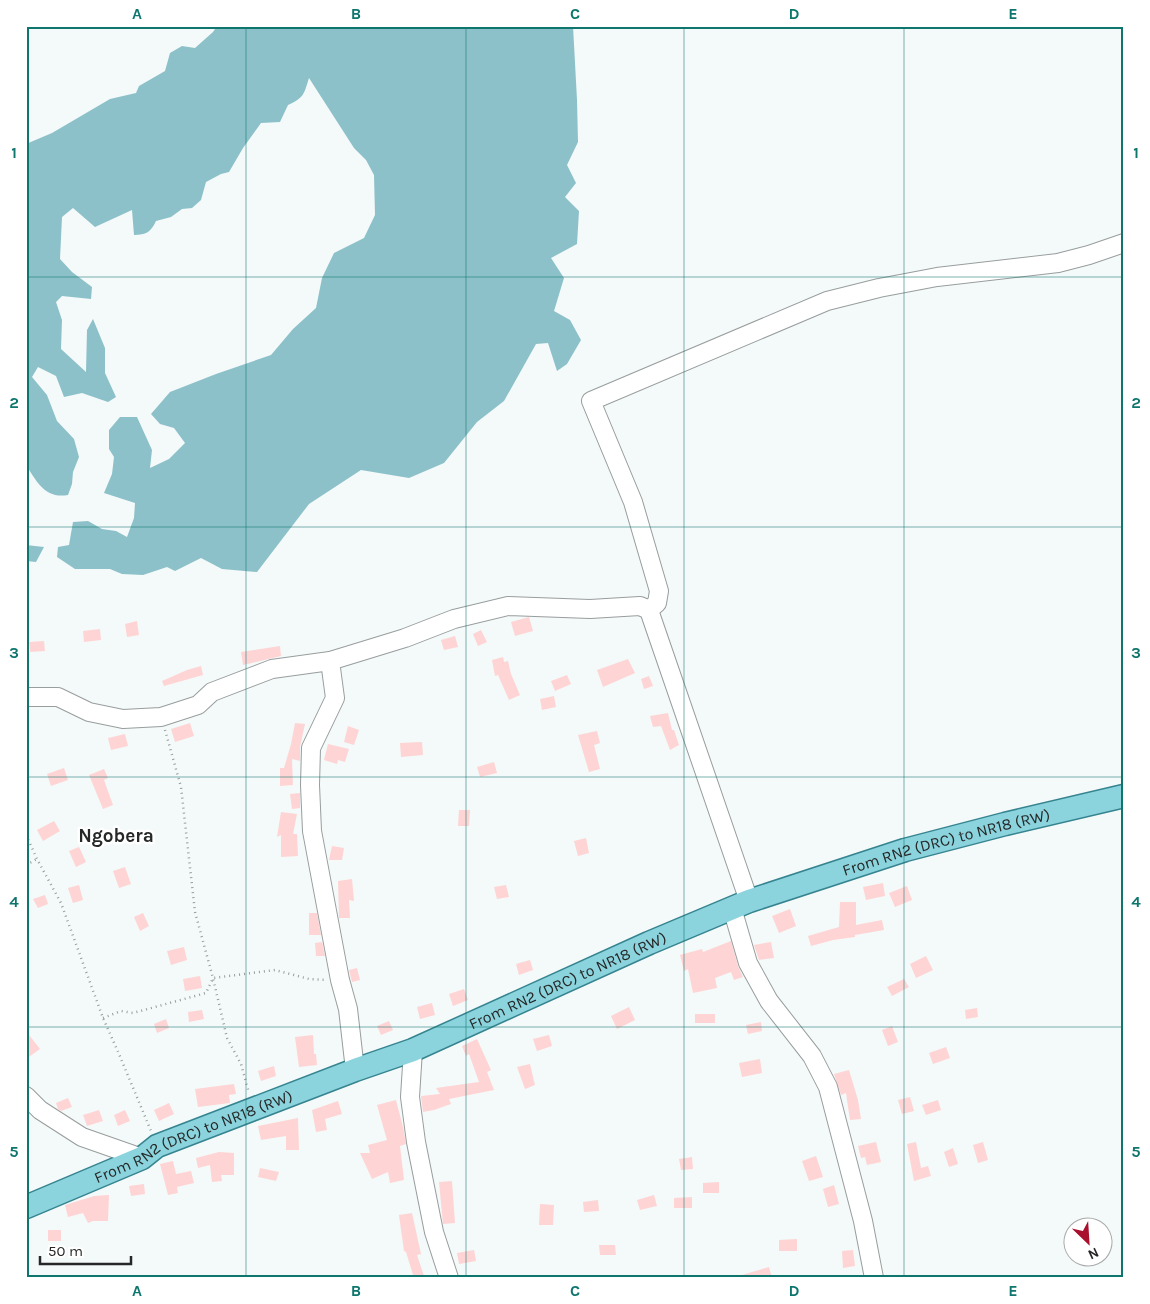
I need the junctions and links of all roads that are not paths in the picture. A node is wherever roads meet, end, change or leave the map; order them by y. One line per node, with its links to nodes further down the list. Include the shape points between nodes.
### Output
1 (1124, 243): 2 (street, via 1058,263 937,278 827,301 591,401 632,502 659,591 658,603)
2 (648, 610): 3 (street, via 640,606 590,609 508,606 454,619); 6 (street, via 708,778)
3 (330, 661): 4 (street, via 272,669 212,692 198,704 161,717 123,719 89,712 58,697); 8 (street, via 335,698 311,748 312,831 348,1009)
4 (26, 697)
5 (1124, 796): 6 (main road, From RN2 (DRC) to NR18 (RW), via 905,850)
6 (740, 904): 7 (main road, From RN2 (DRC) to NR18 (RW)); 13 (street, via 748,963 770,1001 812,1056 828,1087 863,1221)
7 (412, 1050): 8 (main road, From RN2 (DRC) to NR18 (RW)); 12 (street, via 410,1097 416,1142 434,1232)
8 (355, 1070): 10 (main road, From RN2 (DRC) to NR18 (RW))
9 (26, 1096): 10 (street, via 40,1110 82,1137)
10 (150, 1152): 11 (main road, From RN2 (DRC) to NR18 (RW))
11 (26, 1207)
12 (450, 1278)
13 (874, 1278)

